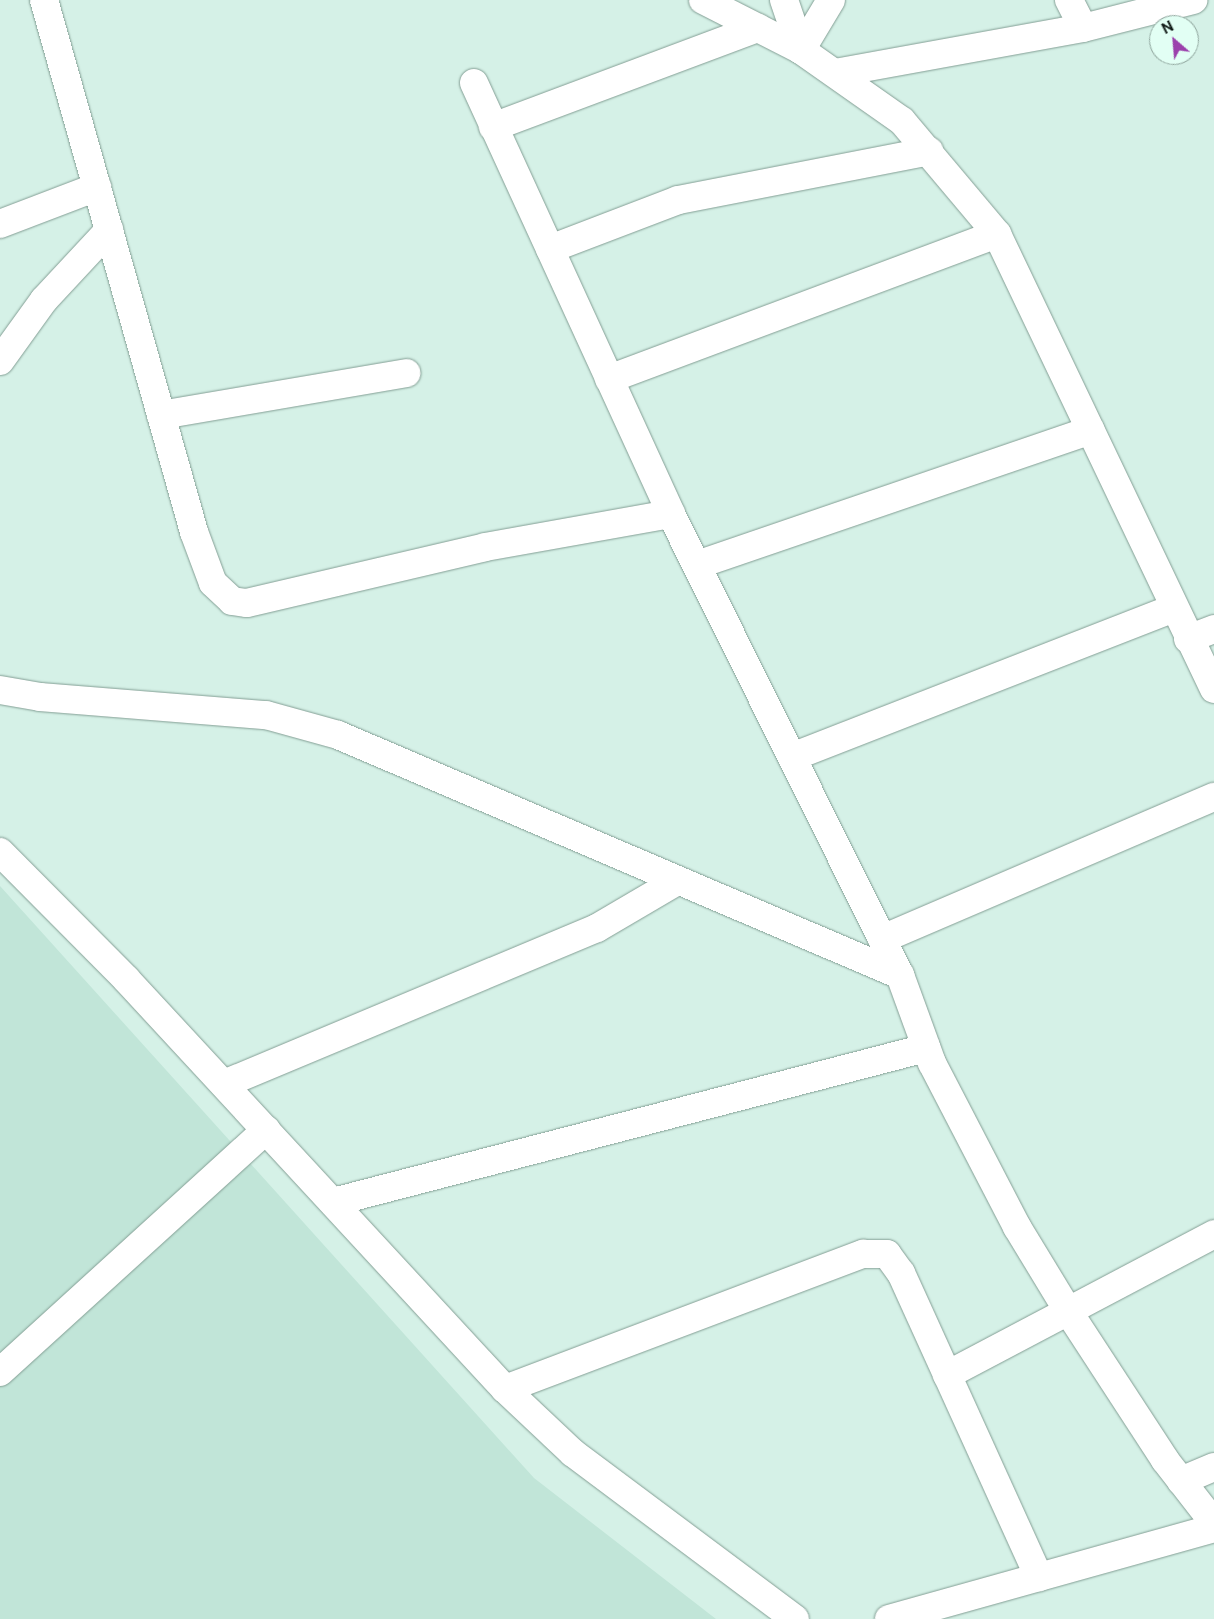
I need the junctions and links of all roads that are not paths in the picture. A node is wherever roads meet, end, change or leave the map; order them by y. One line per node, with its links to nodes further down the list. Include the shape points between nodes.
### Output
1 (44, 0): 14 (street)
2 (703, 0): 7 (street)
3 (784, 0): 9 (street)
4 (831, 0): 9 (street)
5 (1069, 0): 8 (street)
6 (1193, 0): 8 (street)
7 (758, 28): 9 (street); 12 (street)
8 (1082, 28): 10 (street)
9 (800, 50): 10 (street)
10 (835, 72): 13 (street, via 902,121)
11 (474, 83): 12 (street)
12 (493, 126): 18 (street)
13 (929, 152): 17 (street); 18 (street, via 678,200)
14 (97, 187): 15 (street); 16 (street)
15 (0, 224)
16 (109, 230): 19 (street, via 44,300); 22 (street)
17 (997, 234): 21 (street); 23 (street)
18 (550, 249): 21 (street)
19 (0, 361)
20 (406, 373): 22 (street)
21 (610, 380): 24 (street)
22 (161, 415): 24 (street, via 213,583 232,601 247,603 485,547)
23 (1091, 430): 25 (street); 26 (street)
24 (671, 514): 25 (street)
25 (697, 565): 31 (street)
26 (1174, 608): 28 (street); 31 (street)
27 (1214, 628): 28 (street)
28 (1188, 639): 29 (street)
29 (1214, 689)
30 (0, 690): 34 (street, via 40,697 266,715 338,735)
31 (792, 757): 35 (street)
32 (1214, 797): 35 (street)
33 (0, 852): 38 (street)
34 (677, 881): 36 (street); 38 (street, via 597,928)
35 (882, 939): 36 (street)
36 (900, 975): 37 (street)
37 (926, 1048): 40 (street); 42 (street, via 1017,1227)
38 (224, 1084): 39 (street)
39 (266, 1130): 40 (street); 43 (street)
40 (333, 1202): 45 (street)
41 (1214, 1234): 42 (street)
42 (1070, 1314): 44 (street); 47 (street)
43 (0, 1372)
44 (948, 1375): 45 (street, via 901,1273 887,1254 863,1254); 50 (street)
45 (505, 1389): 51 (street, via 572,1454)
46 (1214, 1467): 47 (street)
47 (1181, 1481): 48 (street)
48 (1214, 1523)
49 (1214, 1528): 50 (street)
50 (1039, 1577): 52 (street)
51 (796, 1619)
52 (889, 1619)

